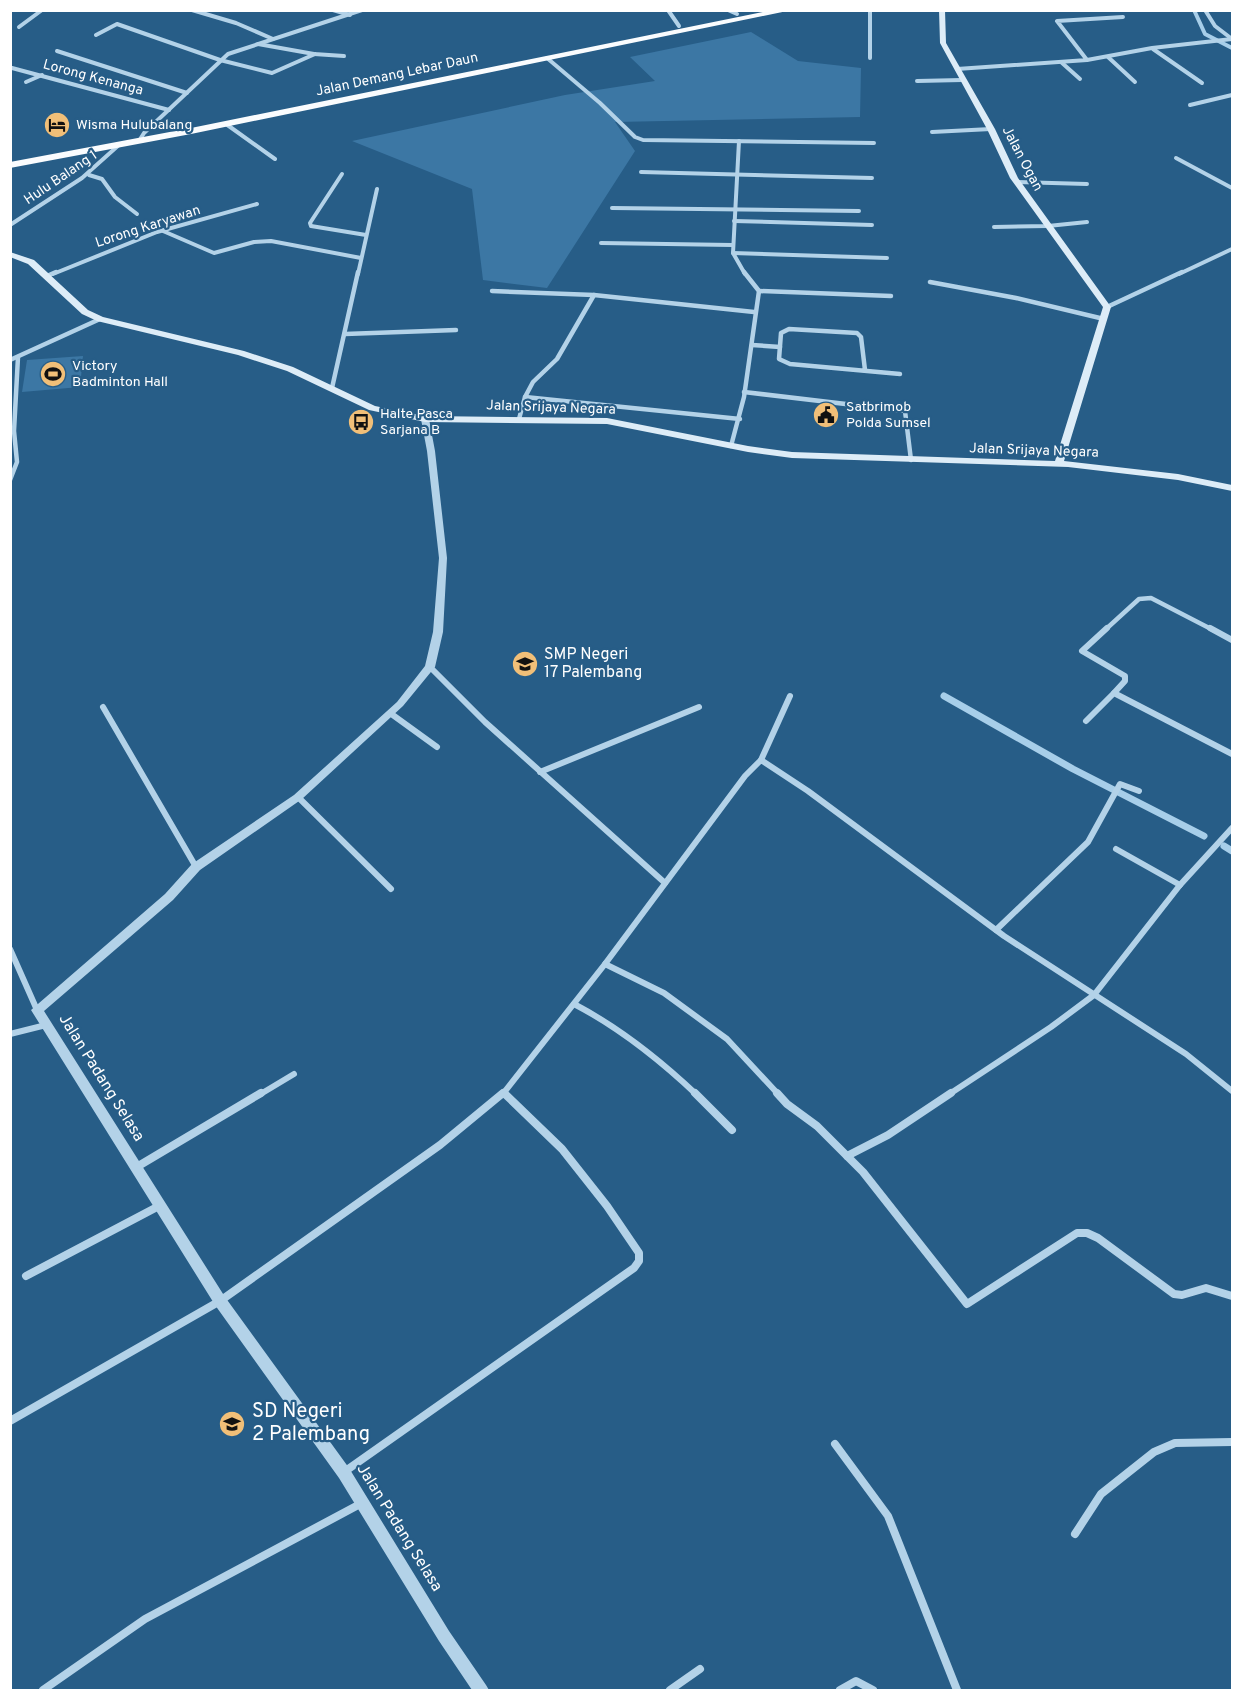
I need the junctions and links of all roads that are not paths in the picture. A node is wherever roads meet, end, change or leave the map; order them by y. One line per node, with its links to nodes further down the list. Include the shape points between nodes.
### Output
1 (42, 10): 15 (street)
2 (192, 10): 17 (street)
3 (333, 10): 12 (street)
4 (362, 10): 12 (street)
5 (668, 10): 14 (street)
6 (757, 10): 11 (highway, Jalan Demang Lebar Daun)
7 (788, 10): 25 (highway, Jalan Demang Lebar Daun)
8 (870, 10): 26 (street)
9 (942, 10): 31 (main road, Jalan Ogan, via 943,43)
10 (1204, 10): 18 (street, via 1215,26)
11 (733, 12): 14 (highway, Jalan Demang Lebar Daun)
12 (350, 15): 17 (street)
13 (1124, 17): 28 (street, via 1057,21)
14 (679, 26): 46 (highway, Jalan Demang Lebar Daun)
15 (19, 27)
16 (96, 35): 27 (street, via 117,24)
17 (273, 39): 19 (street)
18 (1232, 39): 20 (street)
19 (255, 44): 22 (street); 27 (street)
20 (1152, 48): 24 (street); 38 (street)
21 (57, 51): 39 (street)
22 (315, 54): 23 (street); 27 (street, via 272,73)
23 (344, 56)
24 (1108, 57): 28 (street); 37 (street)
25 (547, 58): 43 (highway, Jalan Demang Lebar Daun); 47 (street, via 635,137)
26 (870, 58)
27 (220, 60): 39 (street)
28 (1087, 60): 29 (street)
29 (1060, 62): 31 (street); 34 (street)
30 (12, 68): 32 (street, Lorong Kenanga)
31 (957, 69): 33 (main road, Jalan Ogan)
32 (42, 75): 36 (street); 42 (street, Lorong Kenanga)
33 (962, 80): 35 (street); 44 (main road, Jalan Ogan)
34 (1080, 80)
35 (917, 81)
36 (26, 82)
37 (1135, 82)
38 (1202, 83)
39 (187, 93): 42 (street)
40 (1233, 95): 41 (street)
41 (1190, 105)
42 (169, 110): 46 (street)
43 (226, 124): 46 (highway, Jalan Demang Lebar Daun); 51 (street)
44 (991, 129): 45 (street); 59 (main road, Jalan Ogan)
45 (932, 132)
46 (141, 137): 49 (highway, Jalan Demang Lebar Daun); 52 (highway, Jalan Demang Lebar Daun)
47 (739, 141): 48 (street); 57 (street)
48 (874, 143)
49 (120, 144): 53 (highway, Jalan Demang Lebar Daun); 56 (street, Hulu Balang 1)
50 (1176, 158): 61 (street)
51 (275, 159)
52 (10, 160)
53 (10, 165)
54 (641, 172): 57 (street)
55 (342, 174): 75 (street, via 310,226)
56 (89, 175): 67 (street, via 102,179); 70 (street, Hulu Balang 1)
57 (737, 175): 58 (street); 65 (street)
58 (872, 178)
59 (1017, 182): 60 (street); 72 (main road, Jalan Ogan)
60 (1087, 184)
61 (1233, 188)
62 (377, 189): 75 (street)
63 (257, 204): 74 (street, Lorong Karyawan)
64 (612, 208): 65 (street)
65 (734, 209): 66 (street); 68 (street)
66 (859, 211)
67 (137, 214)
68 (734, 221): 71 (street); 77 (street)
69 (1087, 222): 72 (street)
70 (10, 225)
71 (872, 225)
72 (1048, 226): 73 (street); 89 (main road, Jalan Ogan)
73 (994, 227)
74 (163, 231): 81 (street, via 214,253 271,241); 83 (street, Lorong Karyawan)
75 (366, 235): 81 (street)
76 (601, 243): 77 (street)
77 (732, 244): 79 (street)
78 (1233, 249): 89 (street)
79 (733, 253): 82 (street); 86 (street)
80 (10, 254): 83 (main road, Jalan Srijaya Negara, via 31,262)
81 (361, 258): 94 (street)
82 (886, 258)
83 (47, 276): 92 (main road, Jalan Srijaya Negara, via 85,312)
84 (930, 282): 91 (street)
85 (492, 291): 87 (street)
86 (759, 291): 88 (street); 90 (street)
87 (594, 295): 90 (street); 103 (street, via 557,359 533,382)
88 (891, 296)
89 (1107, 307): 91 (main road)
90 (754, 312): 95 (street)
91 (1104, 318): 109 (main road)
92 (100, 319): 97 (street); 101 (main road, Jalan Srijaya Negara, via 240,353)
93 (456, 330): 94 (street)
94 (345, 334): 101 (street)
95 (752, 345): 96 (street); 102 (street)
96 (780, 347): 99 (street, via 779,359 783,363); 99 (street, via 781,333 789,329 857,333 861,337)
97 (18, 357): 98 (street); 110 (street, via 14,431 17,462)
98 (10, 360)
99 (865, 370): 100 (street)
100 (900, 374)
101 (332, 388): 104 (main road, Jalan Srijaya Negara, via 372,408)
102 (744, 392): 106 (street); 108 (street, via 905,411)
103 (525, 397): 105 (street); 106 (street)
104 (425, 419): 105 (main road, Jalan Srijaya Negara); 113 (street, Jalan Padang Selasa, via 443,558 438,632)
105 (519, 419): 107 (main road, Jalan Srijaya Negara, via 607,421)
106 (740, 419): 107 (street)
107 (731, 446): 108 (main road, Jalan Srijaya Negara, via 792,456)
108 (911, 460): 109 (main road, Jalan Srijaya Negara)
109 (1059, 463): 111 (main road, Jalan Srijaya Negara, via 1181,476)
110 (10, 480)
111 (1233, 488)
112 (1233, 640): 114 (street, via 1161,602 1139,599 1082,651 1125,676)
113 (430, 667): 118 (street, Jalan Padang Selasa); 123 (street)
114 (1114, 693): 119 (street); 121 (street)
115 (790, 696): 122 (street)
116 (102, 707): 128 (street)
117 (699, 707): 123 (street)
118 (390, 713): 120 (street); 125 (street, Jalan Padang Selasa)
119 (1086, 721)
120 (437, 747)
121 (1233, 754)
122 (761, 760): 129 (street); 132 (street)
123 (540, 772): 129 (street)
124 (1139, 791): 132 (street, via 1120,784 1088,842)
125 (298, 797): 128 (street, Jalan Padang Selasa); 131 (street)
126 (1233, 828): 130 (street)
127 (1116, 849): 130 (street)
128 (196, 867): 137 (street, Jalan Padang Selasa, via 169,897)
129 (665, 883): 134 (street)
130 (1180, 885): 135 (street)
131 (390, 889)
132 (996, 930): 135 (street)
133 (10, 949): 137 (street)
134 (605, 964): 136 (street); 145 (street, via 664,993 727,1039 787,1104 817,1126)
135 (1094, 995): 141 (street); 145 (street, via 888,1135)
136 (574, 1004): 143 (street); 144 (street, via 613,1024 670,1068)
137 (37, 1010): 138 (street, Jalan Padang Selasa)
138 (46, 1025): 139 (street); 146 (street, Jalan Padang Selasa)
139 (10, 1034)
140 (294, 1074): 146 (street)
141 (1230, 1082): 142 (street)
142 (1233, 1092)
143 (504, 1093): 150 (street, via 440,1144); 154 (street, via 562,1149 628,1235 639,1253 639,1261)
144 (732, 1130)
145 (847, 1156): 149 (street, via 967,1304 1085,1231 1100,1237 1174,1294 1206,1288)
146 (135, 1168): 147 (street, Jalan Padang Selasa)
147 (159, 1206): 148 (street); 150 (street, Jalan Padang Selasa)
148 (26, 1276)
149 (1233, 1296)
150 (220, 1301): 151 (street); 154 (street, Jalan Padang Selasa)
151 (10, 1421)
152 (1233, 1442): 156 (street, via 1175,1443 1154,1452 1101,1494)
153 (835, 1444): 163 (street, via 888,1516)
154 (344, 1473): 155 (street, Jalan Padang Selasa)
155 (363, 1503): 158 (street, via 145,1619); 159 (street, Jalan Padang Selasa, via 444,1636)
156 (1075, 1534)
157 (700, 1669): 160 (street)
158 (43, 1690)
159 (482, 1690)
160 (670, 1690)
161 (840, 1690): 162 (street, via 856,1681)
162 (873, 1690)
163 (957, 1690)

